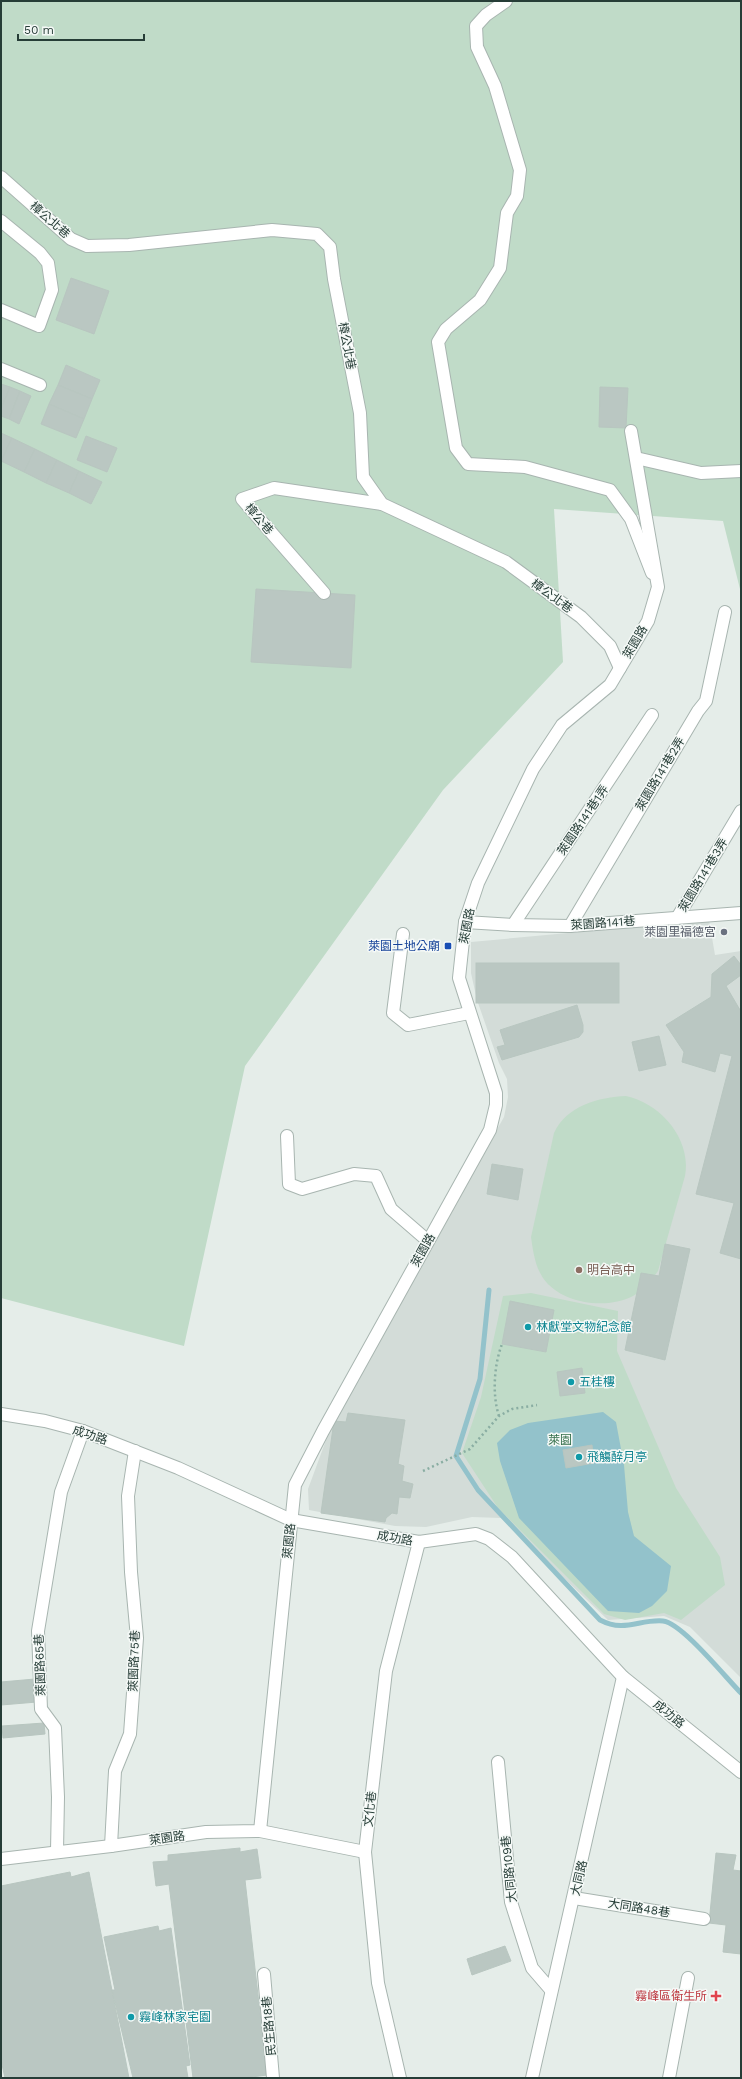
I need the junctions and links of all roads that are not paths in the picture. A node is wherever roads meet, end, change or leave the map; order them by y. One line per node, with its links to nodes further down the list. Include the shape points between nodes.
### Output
1 (506, 1): 11 (street, via 486,15 476,26 477,47 495,86 520,170 517,196 507,213 500,268 480,300 446,329 438,342 456,448 468,464 525,467 610,490 631,519)
2 (1, 177): 10 (street, 樟公北巷, via 70,239 87,246 272,230 317,234 330,247 360,413 363,477)
3 (1, 221): 4 (street, via 40,253 48,263 52,290 39,326)
4 (1, 310)
5 (1, 369): 6 (street)
6 (40, 385)
7 (631, 431): 8 (street, 萊園路)
8 (636, 458): 9 (street, via 701,474); 11 (street, 萊園路)
9 (741, 471)
10 (382, 504): 12 (street, 樟公巷, via 274,488 242,499); 14 (street, 樟公北巷, via 506,562 581,617 610,646)
11 (658, 586): 14 (street, 萊園路, via 648,621)
12 (324, 593)
13 (725, 612): 21 (street, 萊園路141巷2弄, via 706,701)
14 (620, 668): 19 (street, 萊園路, via 610,685 562,726 533,769 478,883)
15 (652, 715): 20 (street, 萊園路141巷1弄)
16 (741, 811): 18 (street, 萊園路141巷3弄)
17 (741, 912): 18 (street, 萊園路141巷)
18 (677, 918): 21 (street, 萊園路141巷)
19 (466, 922): 20 (street, 萊園路141巷); 23 (street, 萊園路, via 459,978)
20 (513, 925): 21 (street, 萊園路141巷)
21 (570, 926)
22 (403, 934): 23 (street, via 393,1013 408,1025)
23 (469, 1013): 25 (street, 萊園路, via 496,1094 496,1105 490,1130)
24 (287, 1136): 25 (street, via 290,1184 302,1189 354,1174 376,1176 391,1209)
25 (428, 1241): 29 (street, 萊園路, via 323,1430 295,1486)
26 (1, 1414): 27 (street, 成功路)
27 (83, 1431): 28 (street, 成功路); 36 (street, 萊園路65巷, via 61,1492 38,1631 41,1709 55,1728 58,1798)
28 (135, 1450): 29 (street, 成功路); 35 (street, 萊園路75巷, via 128,1496 137,1638 130,1734 115,1771)
29 (291, 1520): 30 (street, 成功路); 34 (street, 萊園路)
30 (419, 1542): 31 (street, 成功路, via 476,1534 496,1542); 37 (street, 文化巷, via 386,1671)
31 (623, 1677): 33 (street, 成功路); 39 (street, 大同路)
32 (498, 1762): 43 (street, 大同路109巷, via 511,1902 532,1968)
33 (741, 1772)
34 (260, 1831): 35 (street, 萊園路, via 206,1832); 37 (street)
35 (111, 1846): 36 (street, 萊園路)
36 (56, 1851): 38 (street, 萊園路)
37 (365, 1852): 45 (street, 文化巷, via 378,1983)
38 (1, 1859)
39 (574, 1898): 40 (street, 大同路48巷); 43 (street, 大同路)
40 (704, 1919)
41 (264, 1974): 44 (street, 民生路18巷)
42 (688, 1978): 47 (street)
43 (551, 1990): 46 (street, 大同路)
44 (273, 2078)
45 (400, 2078)
46 (532, 2078)
47 (669, 2078)

